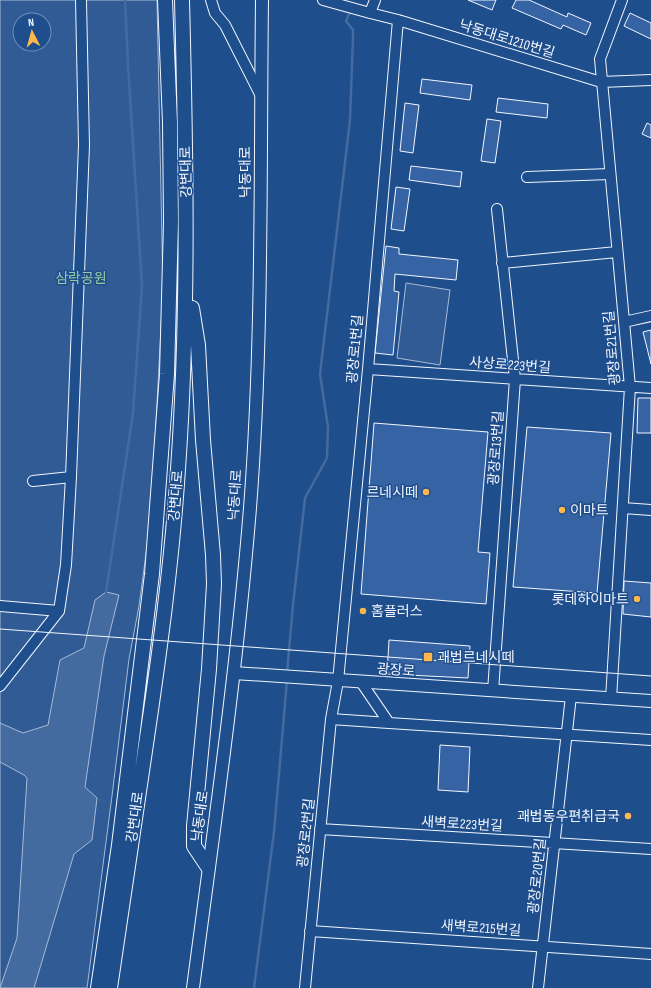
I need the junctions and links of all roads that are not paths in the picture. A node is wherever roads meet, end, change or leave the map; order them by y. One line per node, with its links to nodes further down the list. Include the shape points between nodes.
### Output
1 (81, 0): 27 (street, via 84,145)
2 (165, 0): 17 (highway, 강변대로)
3 (182, 0): 20 (highway, 강변대로)
4 (211, 0): 13 (street, via 215,14 225,25)
5 (262, 0): 13 (main road, 낙동대로)
6 (375, 0): 9 (street)
7 (622, 0): 12 (street, 광장로21번길, via 600,60)
8 (330, 1): 9 (street, 낙동대로1210번길)
9 (370, 14): 10 (street, 낙동대로1210번길)
10 (398, 20): 12 (street, 낙동대로1210번길); 23 (street, 광장로1번길)
11 (651, 80): 12 (street, 낙동대로1210번길)
12 (601, 82): 14 (street, 광장로21번길)
13 (261, 96): 33 (main road, 낙동대로, via 259,334 250,506)
14 (610, 174): 15 (street); 18 (street, 광장로21번길)
15 (527, 177)
16 (497, 209): 19 (street, 광장로13번길)
17 (171, 222): 20 (highway); 52 (highway, 강변대로, via 167,374 152,574 120,837)
18 (617, 252): 19 (street); 22 (street, 광장로21번길)
19 (502, 263): 24 (street, 광장로13번길)
20 (185, 275): 48 (highway, via 198,345 213,555 214,584 209,670 194,826 194,846); 53 (highway, 강변대로, via 185,335 178,468 167,589)
21 (651, 316): 22 (street)
22 (624, 322): 25 (street, 광장로21번길)
23 (368, 369): 24 (street, 사상로223번길); 34 (street, 광장로1번길)
24 (515, 379): 25 (street, 사상로223번길); 37 (street, 광장로13번길)
25 (630, 387): 26 (street, 사상로223번길); 29 (street, 광장로21번길)
26 (651, 388)
27 (71, 477): 28 (street); 32 (street, via 66,565)
28 (33, 481)
29 (623, 508): 30 (street); 39 (street, 광장로21번길)
30 (651, 510)
31 (0, 606): 32 (street)
32 (59, 611): 36 (street)
33 (234, 673): 34 (main road, 광장로); 48 (main road, 낙동대로)
34 (334, 681): 35 (main road, 광장로); 41 (street, 광장로2번길)
35 (361, 682): 37 (main road, 광장로); 42 (street)
36 (0, 686)
37 (493, 691): 38 (main road, 광장로)
38 (571, 696): 39 (main road, 광장로); 43 (street, 광장로20번길)
39 (612, 699): 40 (main road, 광장로)
40 (651, 701)
41 (331, 719): 42 (street); 45 (street, 광장로2번길)
42 (389, 723): 43 (street)
43 (567, 734): 44 (street); 46 (street, 광장로20번길)
44 (651, 740)
45 (320, 829): 46 (street, 새벽로223번길); 49 (street, 광장로2번길)
46 (555, 843): 47 (street, 새벽로223번길); 50 (street, 광장로20번길)
47 (651, 849)
48 (208, 867): 54 (main road, 낙동대로)
49 (310, 931): 50 (street, 새벽로215번길); 55 (street, 광장로2번길)
50 (543, 946): 51 (street, 새벽로215번길); 56 (street, 광장로20번길)
51 (651, 954)
52 (98, 988)
53 (110, 988)
54 (193, 988)
55 (304, 988)
56 (538, 988)

